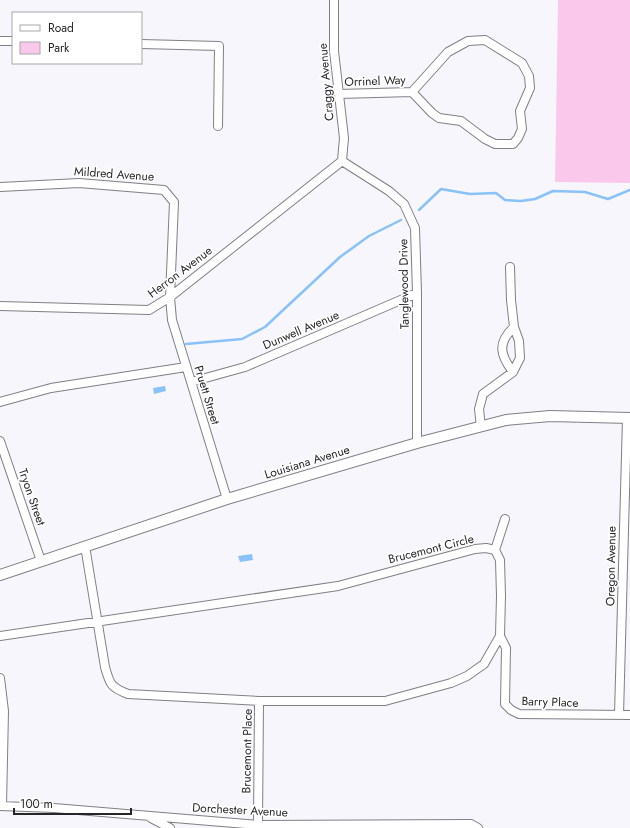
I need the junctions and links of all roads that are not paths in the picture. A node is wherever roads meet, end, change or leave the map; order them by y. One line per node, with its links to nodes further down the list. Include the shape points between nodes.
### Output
1 (334, 0): 6 (street, Craggy Avenue, via 334,51)
2 (0, 41): 3 (street)
3 (12, 41)
4 (142, 44): 7 (street, via 219,46)
5 (412, 92): 5 (street, Orrinel Way, via 439,118 461,121 484,139 495,144 513,144 522,129 520,111 530,88 529,76 522,63 485,40 468,41 448,52); 6 (street, Orrinel Way)
6 (339, 94): 8 (street, Craggy Avenue, via 344,138)
7 (218, 126)
8 (342, 161): 11 (street, Tanglewood Drive, via 389,191 404,204 415,228); 12 (street, Herron Avenue)
9 (0, 187): 12 (street, Mildred Avenue, via 79,183 164,190 174,202)
10 (510, 268): 14 (street, via 510,300)
11 (417, 292): 17 (street, Dunwell Avenue, via 245,367); 22 (street, Tanglewood Drive)
12 (170, 297): 13 (street, Herron Avenue, via 149,310); 15 (street, Pruett Street, via 172,320)
13 (0, 306)
14 (514, 327): 16 (street, via 520,341 520,358); 16 (street, via 502,342 505,362)
15 (186, 367): 17 (street, Pruett Street); 18 (street, via 51,388)
16 (513, 372): 20 (street, via 483,394 479,409)
17 (191, 382): 23 (street, Pruett Street)
18 (0, 402)
19 (628, 418): 20 (street, Louisiana Avenue, via 550,416 506,420); 34 (street, Oregon Avenue)
20 (481, 427): 22 (street, Louisiana Avenue)
21 (0, 441): 27 (street, Tryon Street)
22 (417, 443): 23 (street, Louisiana Avenue)
23 (227, 500): 25 (street, Louisiana Avenue)
24 (505, 519): 26 (street)
25 (85, 546): 27 (street, Louisiana Avenue); 29 (street)
26 (495, 550): 29 (street, Brucemont Circle, via 475,549 338,586); 31 (street, via 500,560)
27 (41, 561): 28 (street, Louisiana Avenue)
28 (0, 575)
29 (98, 622): 30 (street, Brucemont Circle); 33 (street, via 104,667 108,681 115,689 128,694)
30 (0, 636)
31 (500, 636): 33 (street, via 484,664 467,676 451,683 385,701); 34 (street, Barry Place, via 506,648 505,704 511,710 519,714)
32 (0, 678): 36 (street, via 4,711)
33 (260, 701): 38 (street, Brucemont Place)
34 (619, 715): 35 (street, Barry Place)
35 (630, 715)
36 (1, 806): 37 (street, Dorchester Avenue)
37 (147, 816): 38 (street, Dorchester Avenue); 39 (street)
38 (258, 825): 40 (street, Dorchester Avenue, via 472,824)
39 (170, 828)
40 (478, 828)

